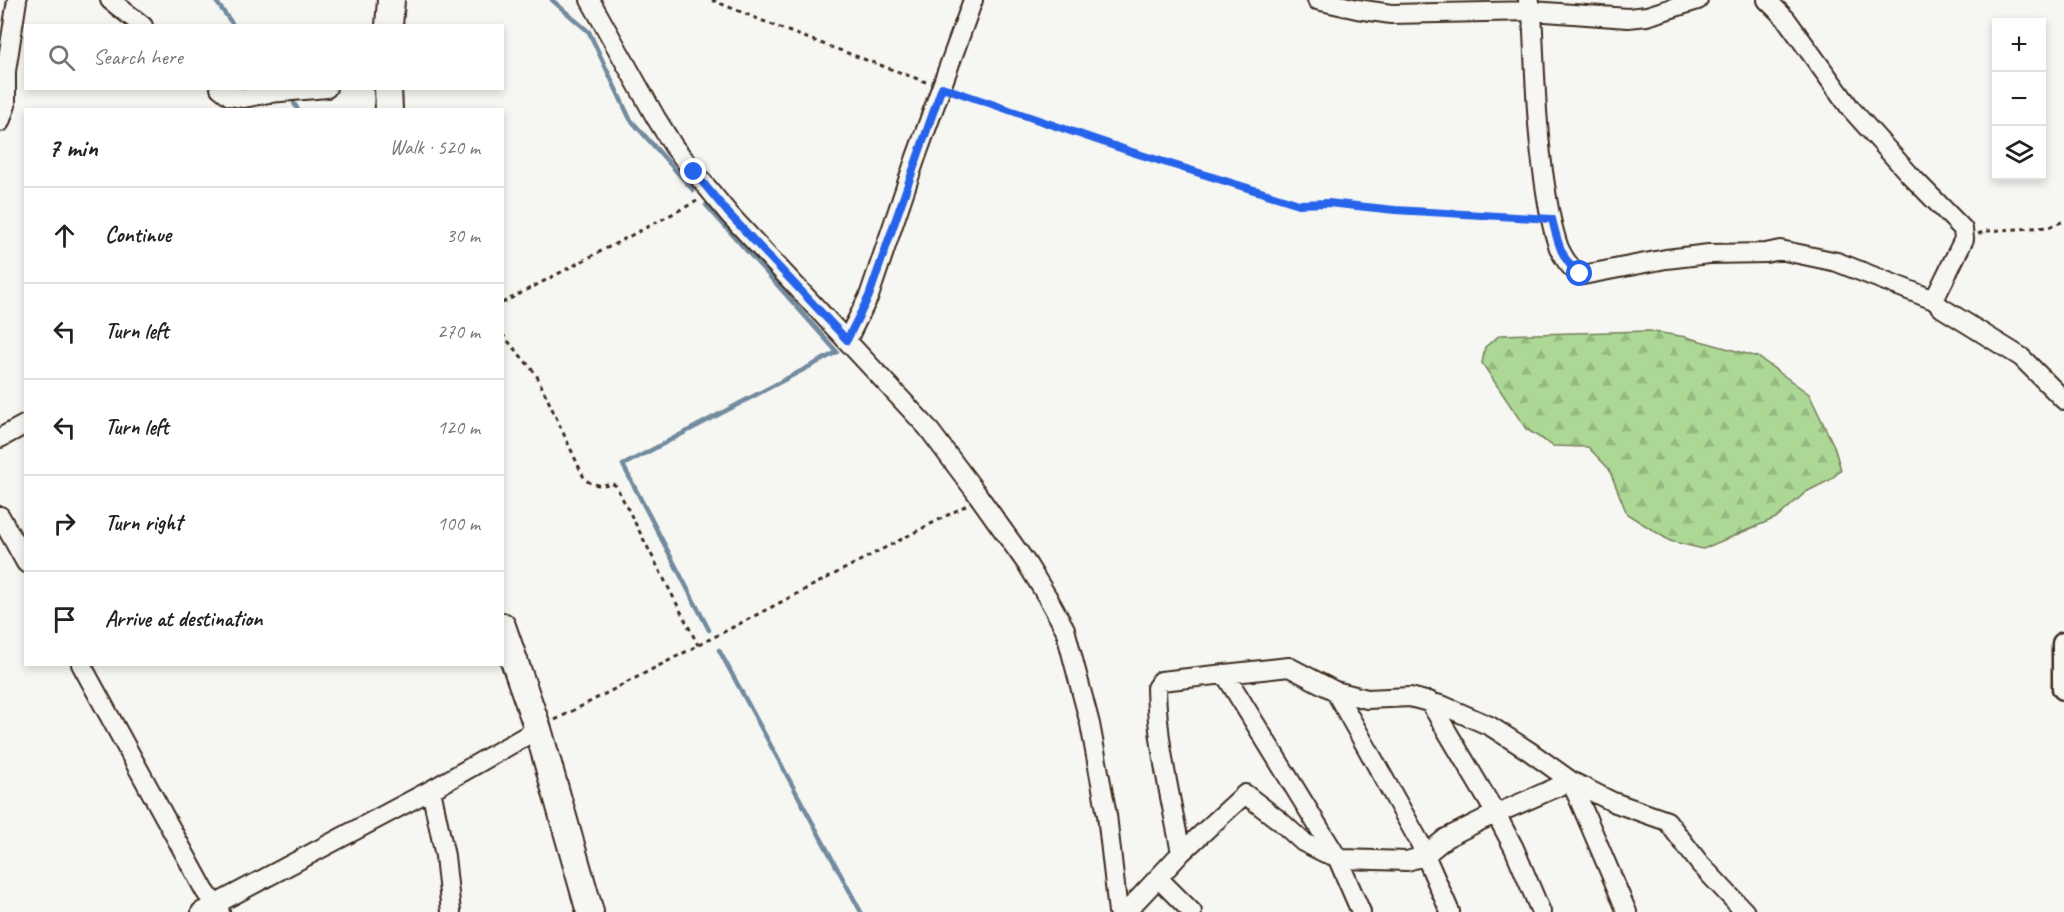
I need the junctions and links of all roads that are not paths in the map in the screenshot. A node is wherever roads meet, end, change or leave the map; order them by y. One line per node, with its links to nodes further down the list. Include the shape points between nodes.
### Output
1 (17, 0): 18 (street, via 6,71 6,105)
2 (110, 0): 12 (street)
3 (391, 0): 13 (main road)
4 (590, 0): 20 (street, via 674,147)
5 (973, 0): 20 (street, via 869,296)
6 (1317, 0): 11 (street, via 1391,14)
7 (1459, 0): 11 (street)
8 (1698, 0): 10 (street, via 1628,18)
9 (1767, 0): 19 (street, via 1786,19 1851,109 1963,229 1964,239)
10 (1530, 5): 11 (street); 19 (street, via 1539,135 1552,219 1560,249 1576,272 1583,275 1665,259 1779,250 1837,262)
11 (1480, 12)
12 (140, 24)
13 (389, 24)
14 (222, 90): 15 (street, via 230,96 244,98)
15 (304, 90)
16 (388, 90): 17 (main road)
17 (389, 108)
18 (0, 122)
19 (1934, 300): 21 (street, via 2021,357)
20 (847, 340): 44 (street, via 927,428 980,498 1027,564 1065,629 1098,761)
21 (2064, 400)
22 (24, 425): 23 (street)
23 (0, 438)
24 (0, 516): 25 (street)
25 (24, 559)
26 (504, 633): 33 (main road)
27 (2064, 644): 30 (street)
28 (82, 666): 41 (street)
29 (1226, 676): 31 (street, via 1289,667); 37 (street, via 1161,681 1156,688 1164,762); 39 (street)
30 (2064, 688)
31 (1335, 691): 32 (street, via 1367,699 1410,697); 38 (street)
32 (1429, 701): 34 (street, via 1490,726); 36 (street)
33 (537, 729): 35 (street); 43 (main road)
34 (1571, 781): 36 (street); 50 (street); 51 (street, via 1613,802 1666,821)
35 (432, 790): 41 (street); 42 (street)
36 (1496, 814): 38 (street, via 1446,838); 49 (street)
37 (1181, 853): 39 (street, via 1245,794 1304,842); 40 (street)
38 (1424, 856): 39 (street, via 1407,861); 48 (street)
39 (1337, 857): 47 (street)
40 (1158, 878): 45 (street); 46 (street)
41 (212, 910)
42 (452, 912)
43 (590, 912)
44 (1118, 912)
45 (1126, 912)
46 (1192, 912)
47 (1361, 912)
48 (1450, 912)
49 (1541, 912)
50 (1627, 912)
51 (1745, 912)

